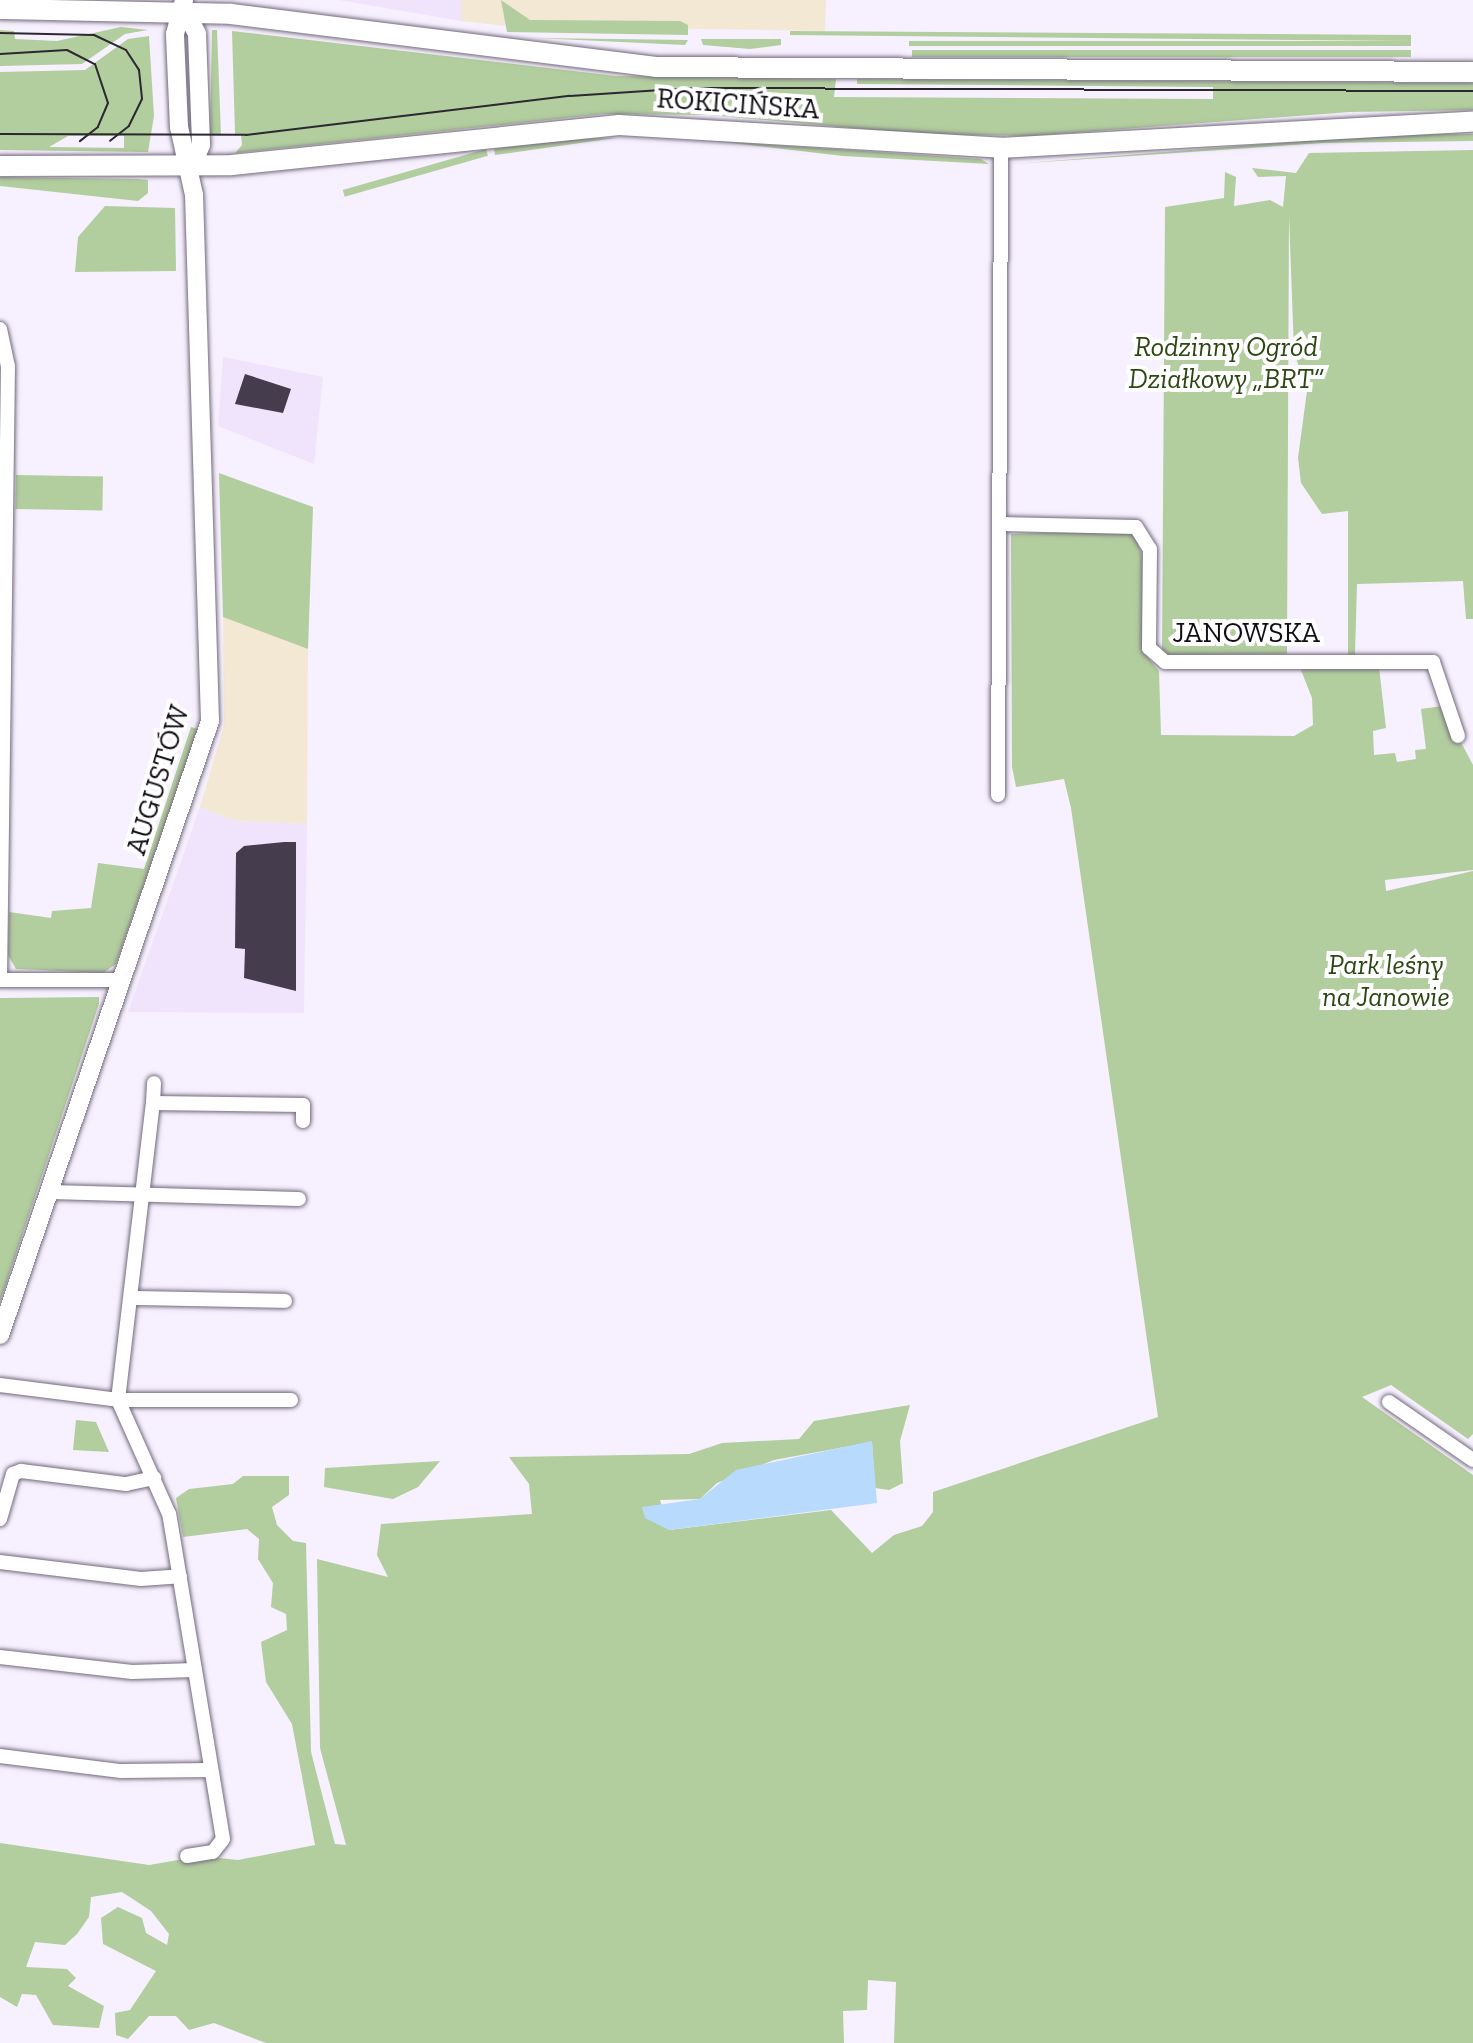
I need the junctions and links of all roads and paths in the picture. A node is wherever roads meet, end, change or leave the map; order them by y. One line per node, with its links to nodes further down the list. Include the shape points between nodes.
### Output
1 (184, 5): 2 (main road, ROKICIŃSKA); 3 (main road, ROKICIŃSKA, via 630,65); 7 (street, AUGUSTÓW, via 197,34 201,145)
2 (0, 9)
3 (1473, 72)
4 (1473, 122): 5 (main road, ROKICIŃSKA)
5 (1001, 148): 7 (main road, ROKICIŃSKA, via 619,125); 9 (street)
6 (0, 166): 7 (main road, ROKICIŃSKA)
7 (192, 167): 15 (street, AUGUSTÓW, via 211,710)
8 (0, 329): 10 (street, via 8,366)
9 (1000, 524): 11 (street, JANOWSKA, via 1136,527 1150,549 1149,648 1165,662 1433,662); 12 (street)
10 (2, 685): 13 (street)
11 (1458, 736)
12 (998, 795)
13 (1, 909): 14 (street)
14 (0, 980): 15 (street)
15 (123, 980): 19 (street, AUGUSTÓW)
16 (154, 1083): 17 (street)
17 (153, 1103): 18 (street, via 303,1105); 20 (street)
18 (303, 1121)
19 (50, 1192): 20 (street); 24 (street, AUGUSTÓW)
20 (141, 1197): 21 (street); 22 (street)
21 (299, 1199)
22 (131, 1298): 23 (street); 26 (street)
23 (285, 1301)
24 (0, 1335)
25 (0, 1385): 26 (street)
26 (118, 1400): 27 (street); 30 (street)
27 (291, 1400)
28 (1389, 1402): 29 (street)
29 (1473, 1460)
30 (154, 1478): 31 (street, via 126,1484 16,1472); 33 (street, via 169,1514)
31 (0, 1519)
32 (0, 1562): 33 (street, via 141,1579)
33 (180, 1576): 35 (street)
34 (0, 1657): 35 (street, via 132,1672)
35 (195, 1670): 37 (street)
36 (0, 1756): 37 (street, via 121,1771)
37 (211, 1770): 38 (street, via 222,1844)
38 (187, 1856)

